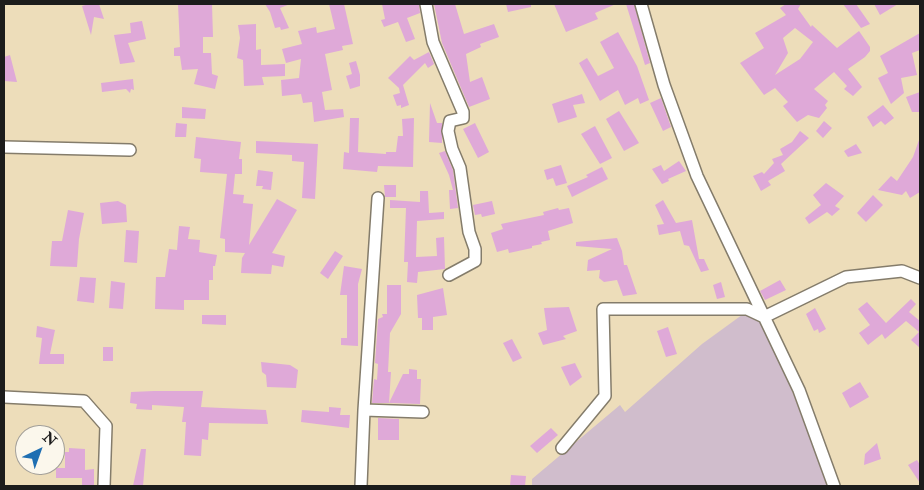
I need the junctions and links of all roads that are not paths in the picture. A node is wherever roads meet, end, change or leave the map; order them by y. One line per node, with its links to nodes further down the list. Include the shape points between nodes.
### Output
1 (426, 4): 6 (street, via 432,42 462,112 463,118 450,121 448,131 460,168 469,232 475,250 475,261)
2 (641, 4): 8 (street, via 664,85 697,176)
3 (4, 147): 4 (street)
4 (130, 150)
5 (378, 198): 10 (street)
6 (449, 275)
7 (920, 278): 8 (street, via 902,271 846,277)
8 (764, 317): 12 (street, via 747,309 603,308 605,396); 15 (street, via 799,390)
9 (4, 398): 13 (street, via 84,401 106,426)
10 (364, 410): 11 (street); 14 (street)
11 (423, 412)
12 (562, 448)
13 (104, 486)
14 (361, 486)
15 (834, 486)

